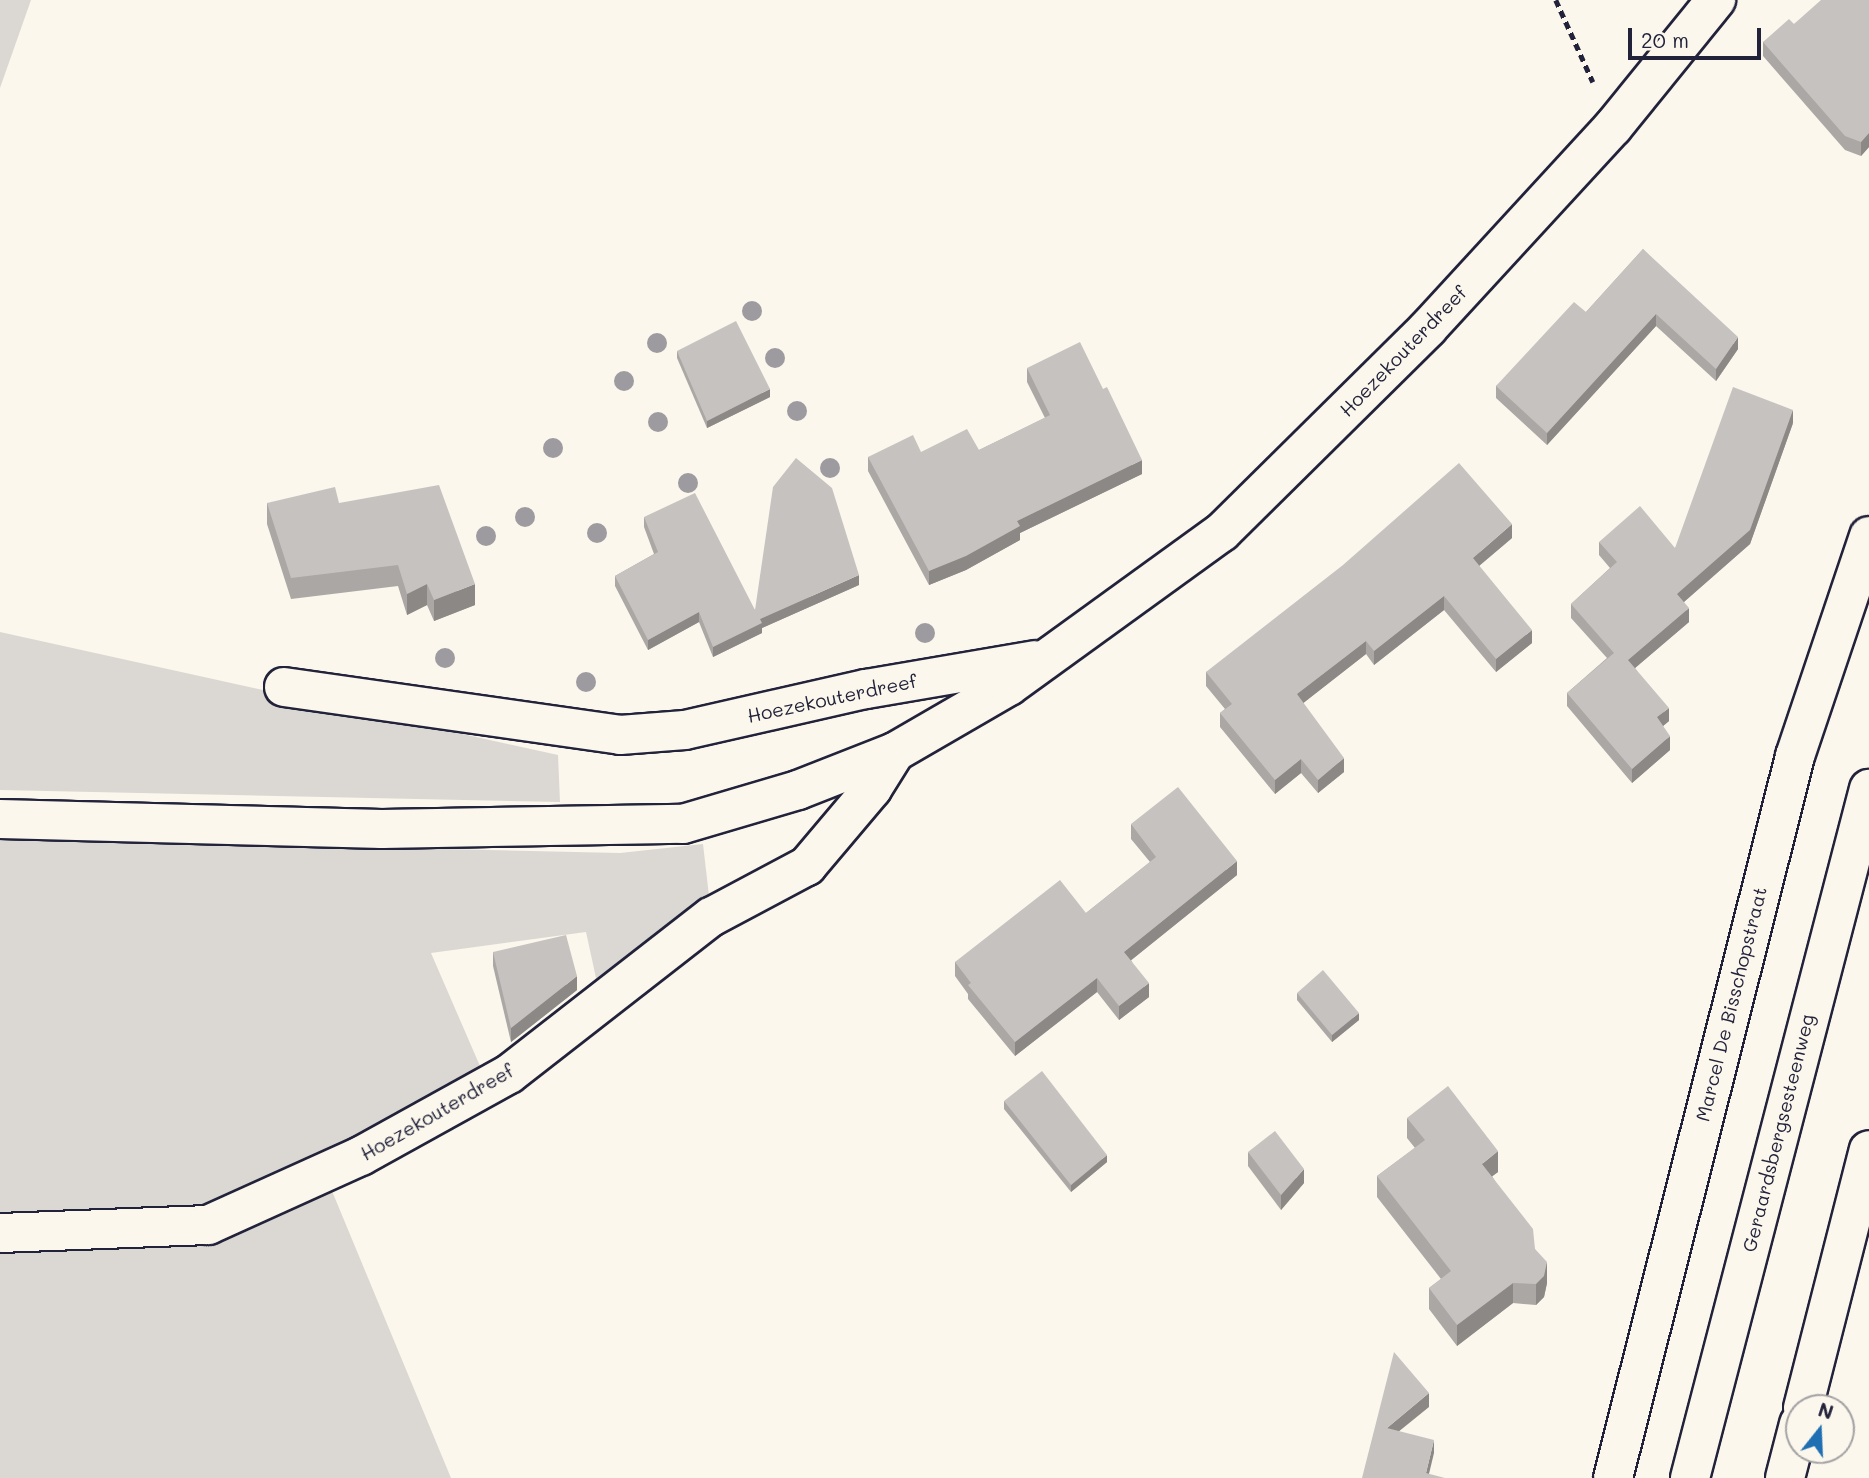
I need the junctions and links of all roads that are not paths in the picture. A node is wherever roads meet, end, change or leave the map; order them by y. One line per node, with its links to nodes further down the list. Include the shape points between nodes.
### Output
1 (1716, 0): 3 (main road, Hoezekouterdreef, via 1613,127 1428,328 1222,532)
2 (1869, 536): 11 (main road, Marcel De Bisschopstraat, via 1795,756)
3 (1047, 657): 4 (main road, Hoezekouterdreef, via 866,689 685,730 620,735); 5 (main road, Hoezekouterdreef, via 1009,686)
4 (284, 687)
5 (895, 752): 7 (main road, Hoezekouterdreef, via 798,790 683,824 383,829); 9 (main road, Hoezekouterdreef, via 872,789 807,866 711,917 509,1073 361,1156 208,1225)
6 (1869, 789): 12 (main road, Geraardsbergsesteenweg)
7 (0, 819)
8 (1869, 1150): 10 (main road)
9 (0, 1234)
10 (1807, 1394)
11 (1613, 1478)
12 (1690, 1478)

